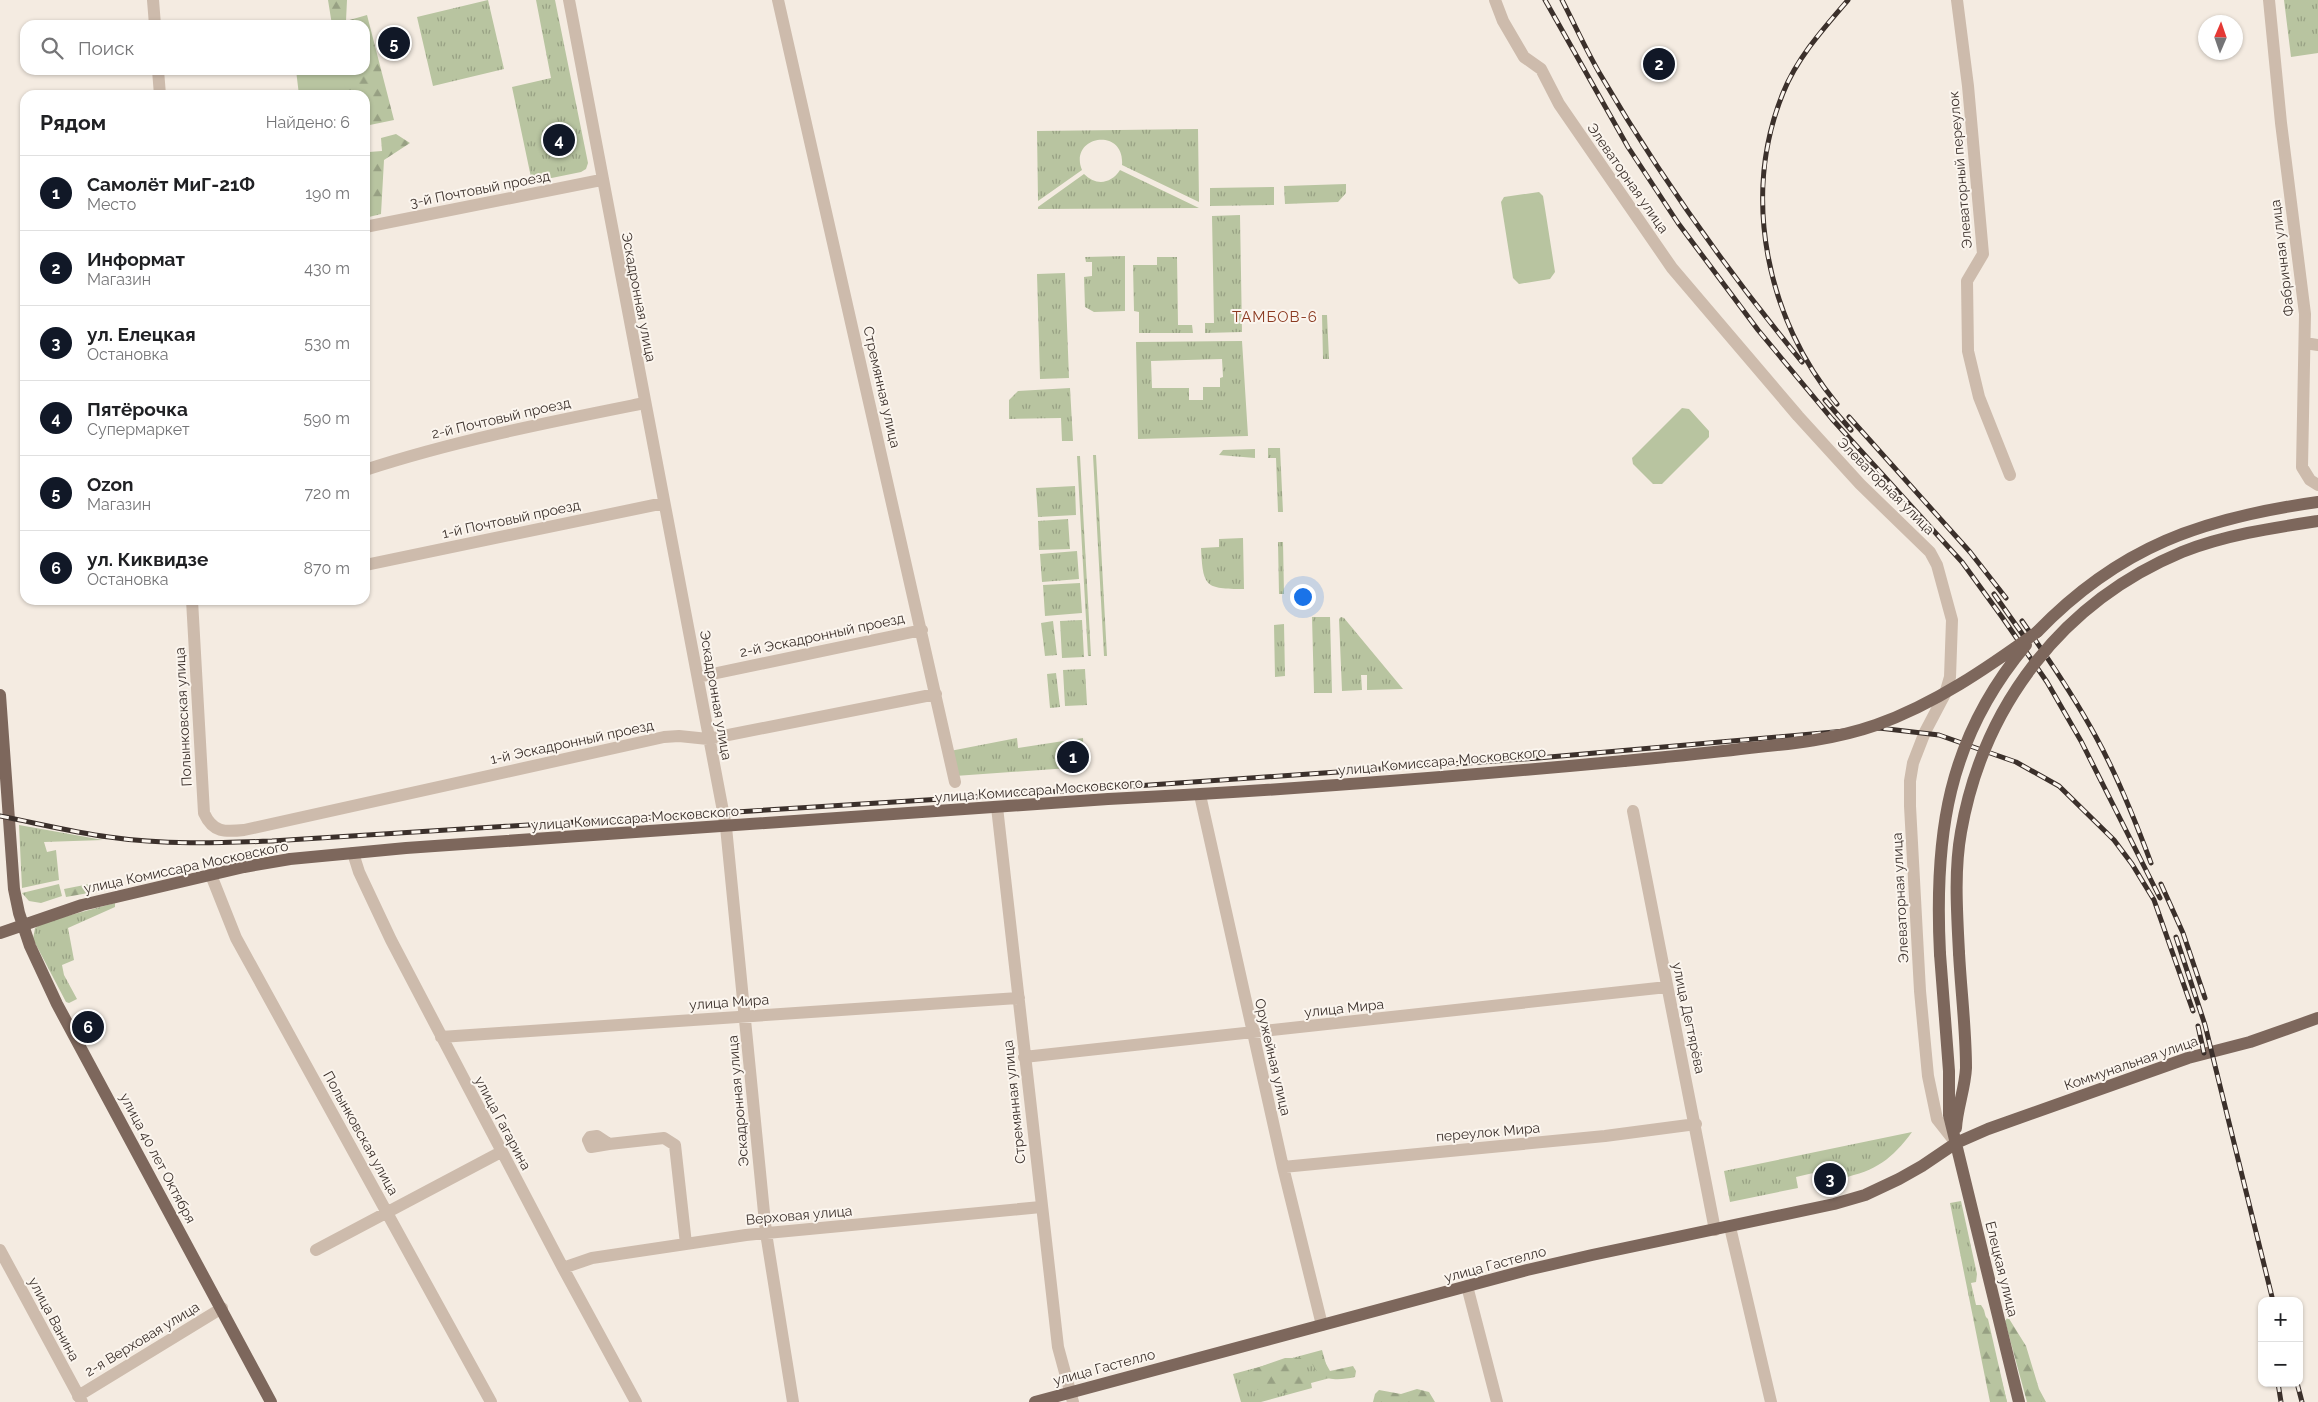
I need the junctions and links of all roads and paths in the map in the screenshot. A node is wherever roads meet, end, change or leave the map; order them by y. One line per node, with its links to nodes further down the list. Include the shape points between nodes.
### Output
1 (153, 0): 7 (street)
2 (569, 0): 10 (street, Эскадронная улица)
3 (778, 0): 23 (street, Стремянная улица)
4 (1495, 0): 47 (street, Элеваторная улица, via 1524,57 1541,69 1560,104 1672,268 1798,416 1860,484 1920,541 1937,565 1952,620 1950,677 1913,763 1910,806 1928,1076 1937,1119)
5 (1957, 0): 16 (street, Элеваторный переулок, via 1984,254 1968,281 1968,351 1979,397)
6 (2269, 0): 12 (street, Фабричная улица)
7 (155, 20)
8 (158, 75): 9 (street)
9 (160, 90)
10 (601, 180): 11 (street, 3-й Почтовый проезд); 14 (street, Эскадронная улица)
11 (370, 226)
12 (2305, 343): 13 (street); 17 (street, Фабричная улица, via 2302,467)
13 (2318, 344)
14 (645, 403): 15 (street, 2-й Почтовый проезд, via 426,450); 18 (street, Эскадронная улица)
15 (370, 468)
16 (2010, 475)
17 (2314, 482)
18 (664, 502): 21 (street, 1-й Почтовый проезд); 25 (street, Эскадронная улица)
19 (2318, 502): 24 (main road, via 2228,518 2153,545 2088,585)
20 (2318, 521): 47 (main road, bridge, via 2204,544 2128,580 2089,608 2047,648 2010,698 1977,766 1958,856 1959,953 1966,1069 1957,1113)
21 (370, 564)
22 (193, 605): 34 (street, Полынковская улица, via 204,813)
23 (922, 630): 25 (street, 2-й Эскадронный проезд); 26 (street, Стремянная улица)
24 (2037, 632): 30 (main road, улица Комиссара Московского, bridge, via 1924,704 1861,730 1819,739 1483,774); 47 (main road, Елецкая улица, bridge, via 1981,711 1954,778 1943,824 1938,881 1940,954 1949,1115)
25 (698, 677): 28 (street, Эскадронная улица)
26 (936, 694): 28 (street, 1-й Эскадронный проезд); 29 (street, Стремянная улица)
27 (0, 695): 37 (main road, улица 40 лет Октября, via 11,873)
28 (708, 739): 33 (street, Эскадронная улица); 34 (street, 1-й Эскадронный проезд, via 664,738 244,830 221,832)
29 (955, 782)
30 (1200, 795): 31 (main road, улица Комиссара Московского); 43 (street, Оружейная улица)
31 (997, 807): 33 (main road, улица Комиссара Московского); 40 (street, Стремянная улица)
32 (1633, 811): 39 (street, улица Дегтярёва)
33 (726, 827): 35 (main road, улица Комиссара Московского); 41 (street, Эскадронная улица)
34 (215, 829)
35 (354, 853): 36 (main road, улица Комиссара Московского, via 290,859); 44 (street, улица Гагарина, via 359,872)
36 (212, 875): 37 (main road, улица Комиссара Московского, via 82,906); 52 (street, Полынковская улица, via 236,938)
37 (23, 926): 38 (main road, улица Комиссара Московского); 61 (main road, улица 40 лет Октября, via 57,1004)
38 (0, 933)
39 (1667, 987): 43 (street, улица Мира); 46 (street, улица Дегтярёва)
40 (1019, 998): 41 (street, улица Мира); 45 (street, Стремянная улица)
41 (746, 1016): 44 (street, улица Мира); 55 (street, Эскадронная улица)
42 (2318, 1018): 47 (main road, Коммунальная улица, via 2250,1042 2179,1061)
43 (1252, 1033): 45 (street, улица Мира); 50 (street, Оружейная улица)
44 (441, 1037): 49 (street, улица Гагарина)
45 (1024, 1057): 51 (street, Стремянная улица)
46 (1696, 1124): 50 (street, переулок Мира, via 1605,1136); 54 (street, улица Дегтярёва)
47 (1956, 1143): 53 (main road, улица Гастелло, via 1922,1166 1865,1195); 72 (main road, Елецкая улица)
48 (609, 1144): 56 (street, via 664,1138 675,1145)
49 (501, 1152): 52 (street); 59 (street, улица Гагарина)
50 (1283, 1167): 62 (street, Оружейная улица)
51 (1041, 1207): 55 (street, Верховая улица); 63 (street, Стремянная улица, via 1058,1347)
52 (387, 1212): 58 (street); 66 (street, Полынковская улица)
53 (1730, 1227): 54 (main road, улица Гастелло); 71 (street)
54 (1715, 1230): 60 (main road, улица Гастелло, via 1592,1255)
55 (766, 1233): 56 (street, Верховая улица); 68 (street, Эскадронная улица)
56 (686, 1244): 59 (street, Верховая улица, via 592,1258)
57 (0, 1250): 64 (street, улица Ванина)
58 (316, 1250)
59 (563, 1268): 67 (street, улица Гагарина)
60 (1467, 1286): 62 (main road, улица Гастелло); 70 (street)
61 (222, 1308): 64 (street, 2-я Верховая улица); 65 (main road, улица 40 лет Октября)
62 (1322, 1325): 63 (main road, улица Гастелло)
63 (1072, 1397): 69 (main road, улица Гастелло)
64 (80, 1399)
65 (271, 1402)
66 (491, 1402)
67 (636, 1402)
68 (792, 1402)
69 (1035, 1402)
70 (1497, 1402)
71 (1771, 1402)
72 (2019, 1402)

